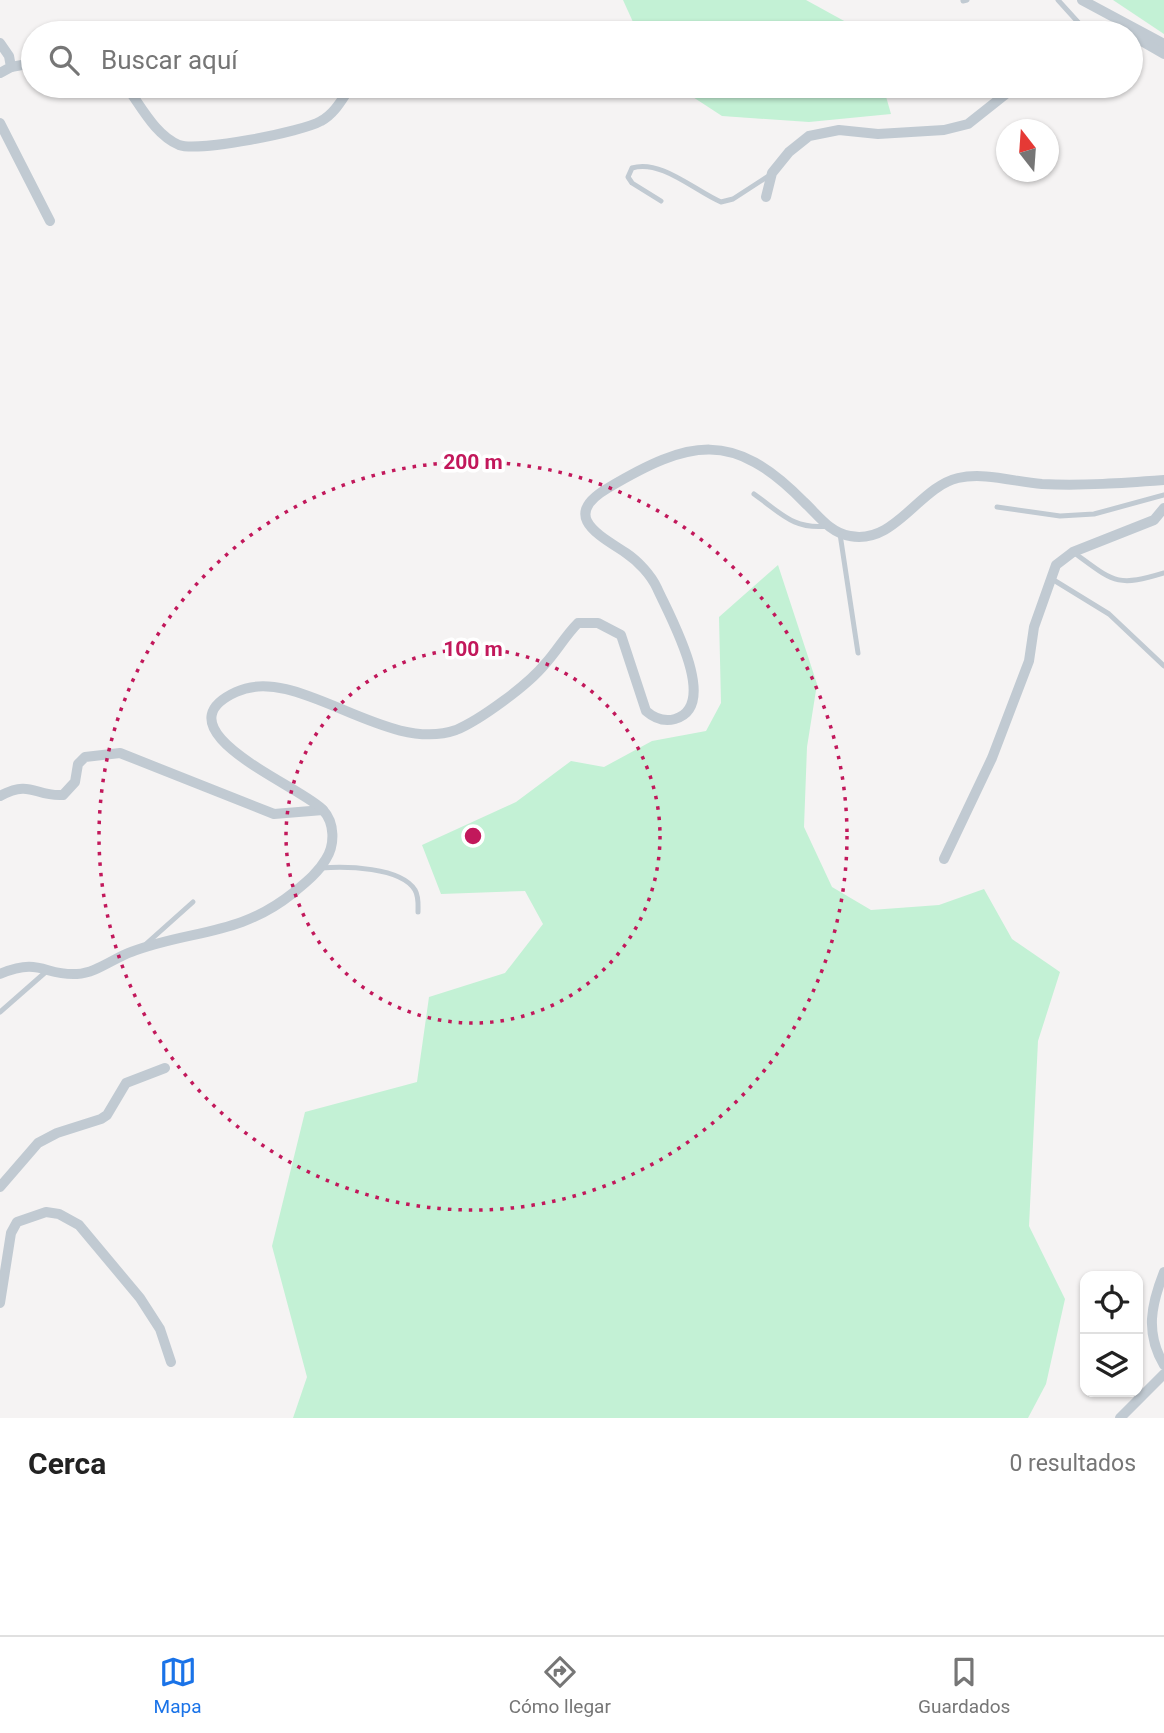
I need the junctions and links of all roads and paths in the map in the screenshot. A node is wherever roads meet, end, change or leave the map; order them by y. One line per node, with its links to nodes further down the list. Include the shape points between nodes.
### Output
1 (1058, 0): 3 (lane)
2 (1082, 0): 4 (street)
3 (1075, 21)
4 (1121, 21)
5 (1143, 33): 8 (street)
6 (1143, 42): 9 (street)
7 (0, 43): 11 (street)
8 (1164, 44)
9 (1164, 54)
10 (21, 65): 11 (street)
11 (11, 67): 12 (street)
12 (0, 73)
13 (135, 98): 14 (street, via 162,135 181,146 226,144 301,129 333,114)
14 (343, 98)
15 (1001, 98): 17 (street, via 968,124 944,130 878,134 839,130 809,136)
16 (0, 124): 20 (street)
17 (772, 173): 18 (street); 19 (lane, via 722,202 674,176 641,165 632,169 628,177 632,183)
18 (766, 197)
19 (661, 201)
20 (50, 221)
21 (1164, 480): 27 (street, via 1047,484 985,476 957,478 937,488 888,528 861,537)
22 (754, 494): 26 (lane, via 798,525)
23 (1164, 495): 24 (lane, via 1094,514 1060,516)
24 (997, 507)
25 (1164, 508): 28 (street, via 1154,520)
26 (828, 526): 27 (street); 34 (street, via 765,468 732,450 682,453 643,466 597,494 588,505 587,520 594,534 627,554 654,581 685,652 695,689 693,706 676,719 662,720 646,711 621,635 598,623 578,623 525,683 456,730 406,731 293,691 237,691 217,706 212,720 216,734 256,769)
27 (840, 534): 31 (lane)
28 (1073, 552): 29 (lane, via 1109,578 1129,584); 30 (street, via 1056,565)
29 (1164, 573)
30 (1050, 577): 32 (lane, via 1109,614); 35 (street, via 1029,661 992,758)
31 (858, 653)
32 (1164, 666)
33 (0, 796): 34 (street, via 26,787 51,796 63,795 75,782 78,764 85,757 120,753 274,814)
34 (323, 810): 36 (street, via 334,832 330,854)
35 (944, 859)
36 (321, 868): 38 (lane, via 366,868 408,882 418,896); 39 (street, via 262,915)
37 (192, 902): 39 (lane)
38 (418, 912)
39 (141, 949): 40 (street, via 78,974)
40 (49, 969): 41 (street, via 34,965); 42 (lane)
41 (0, 974)
42 (0, 1012)
43 (165, 1068): 44 (street, via 126,1083 101,1119 38,1143)
44 (0, 1187)
45 (5, 1231): 47 (street); 48 (street, via 46,1212 79,1225 155,1321)
46 (1164, 1272): 49 (street, via 1151,1310 1152,1334)
47 (0, 1303)
48 (172, 1362)
49 (1164, 1365)
50 (1164, 1374): 51 (street)
51 (1120, 1418)

